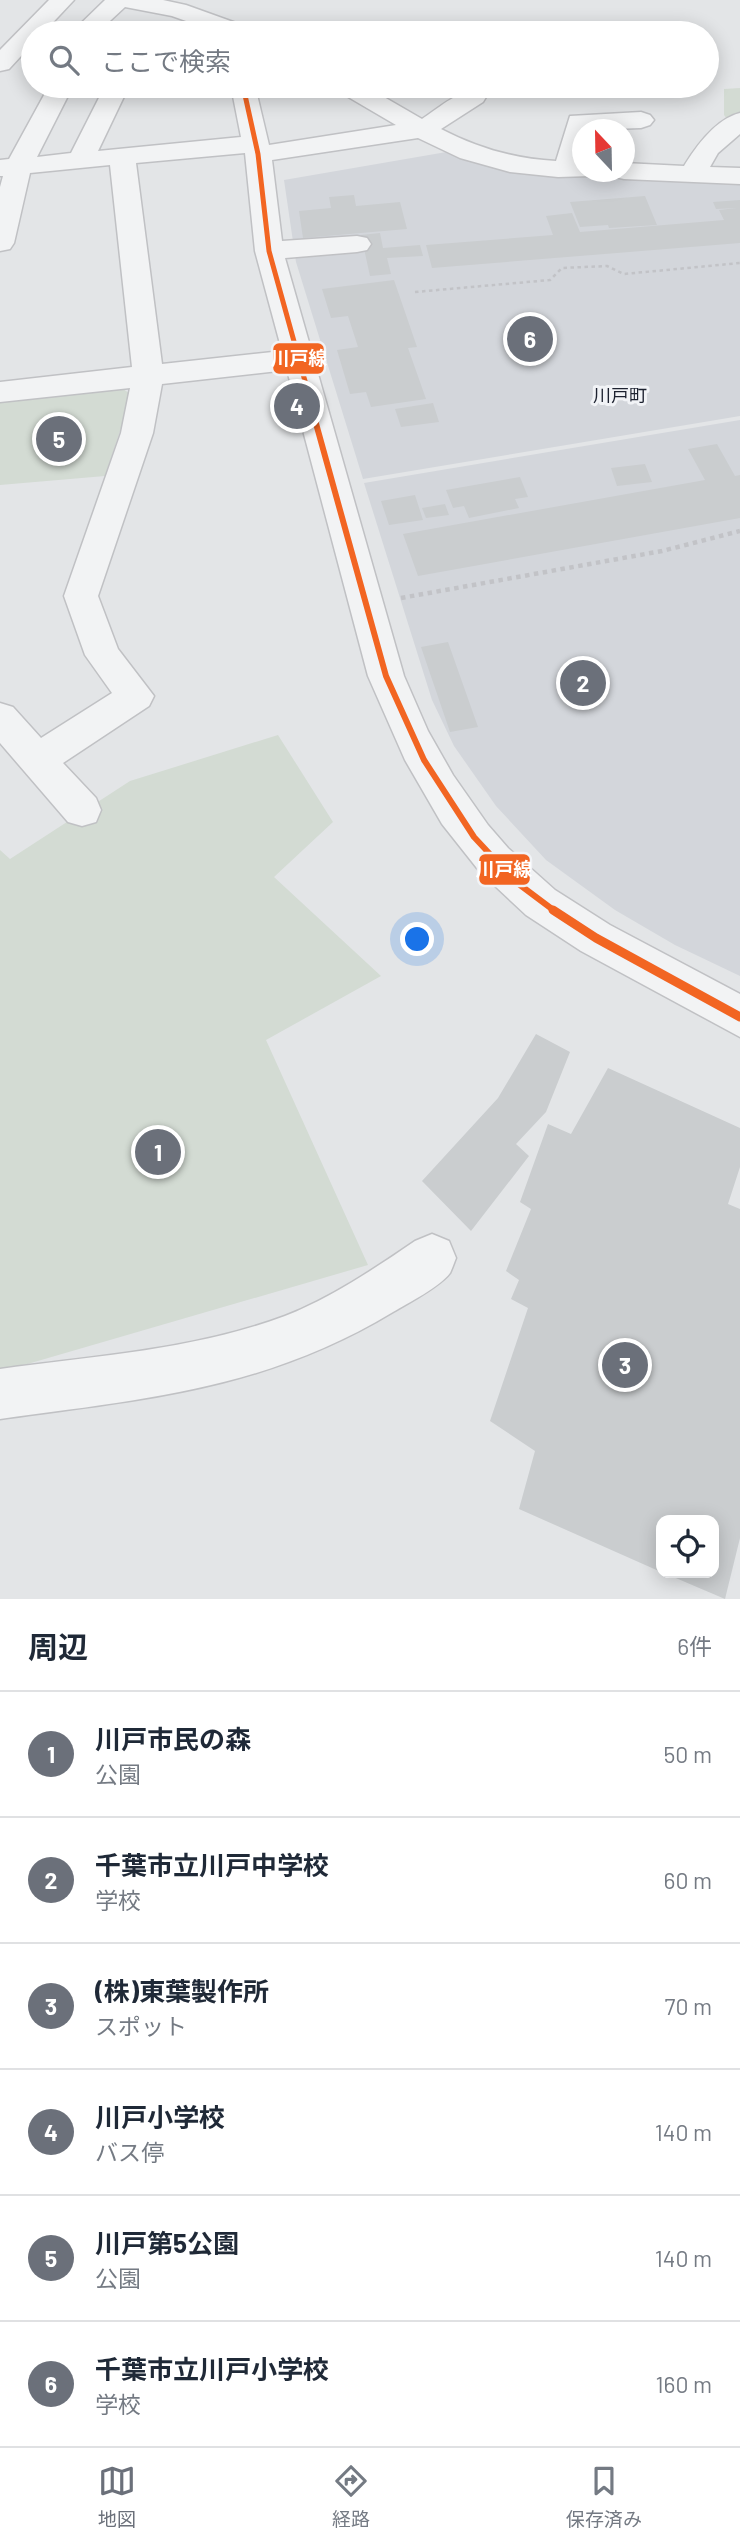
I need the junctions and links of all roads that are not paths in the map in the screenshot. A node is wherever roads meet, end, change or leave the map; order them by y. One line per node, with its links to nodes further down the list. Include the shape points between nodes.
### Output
1 (62, 0): 4 (street)
2 (119, 0): 5 (street)
3 (127, 0): 6 (street, via 178,10)
4 (42, 21)
5 (96, 21)
6 (205, 21)
7 (21, 42): 8 (street)
8 (0, 64)
9 (53, 98): 21 (street)
10 (111, 98): 20 (street)
11 (246, 98): 18 (street)
12 (368, 98): 17 (street)
13 (472, 98): 17 (street)
14 (635, 120): 15 (street)
15 (641, 120)
16 (740, 121): 24 (street, via 708,148)
17 (424, 129): 18 (street); 22 (street, via 484,158)
18 (257, 149): 19 (street); 28 (street)
19 (122, 156): 20 (street); 30 (street)
20 (80, 161): 21 (street)
21 (9, 168): 26 (street)
22 (572, 169)
23 (635, 171): 24 (street)
24 (693, 173): 25 (street)
25 (740, 176)
26 (0, 243)
27 (358, 244): 28 (street)
28 (269, 251): 29 (street)
29 (298, 359): 30 (street); 35 (street, via 386,676 406,727 450,804 517,882 548,906)
30 (148, 376): 31 (street); 33 (street, via 137,433 81,596 103,655 136,696)
31 (0, 392)
32 (0, 718): 33 (street)
33 (38, 760): 34 (street)
34 (82, 810)
35 (740, 1017)
36 (432, 1258): 37 (street, via 382,1294 317,1327 233,1357)
37 (0, 1394)

